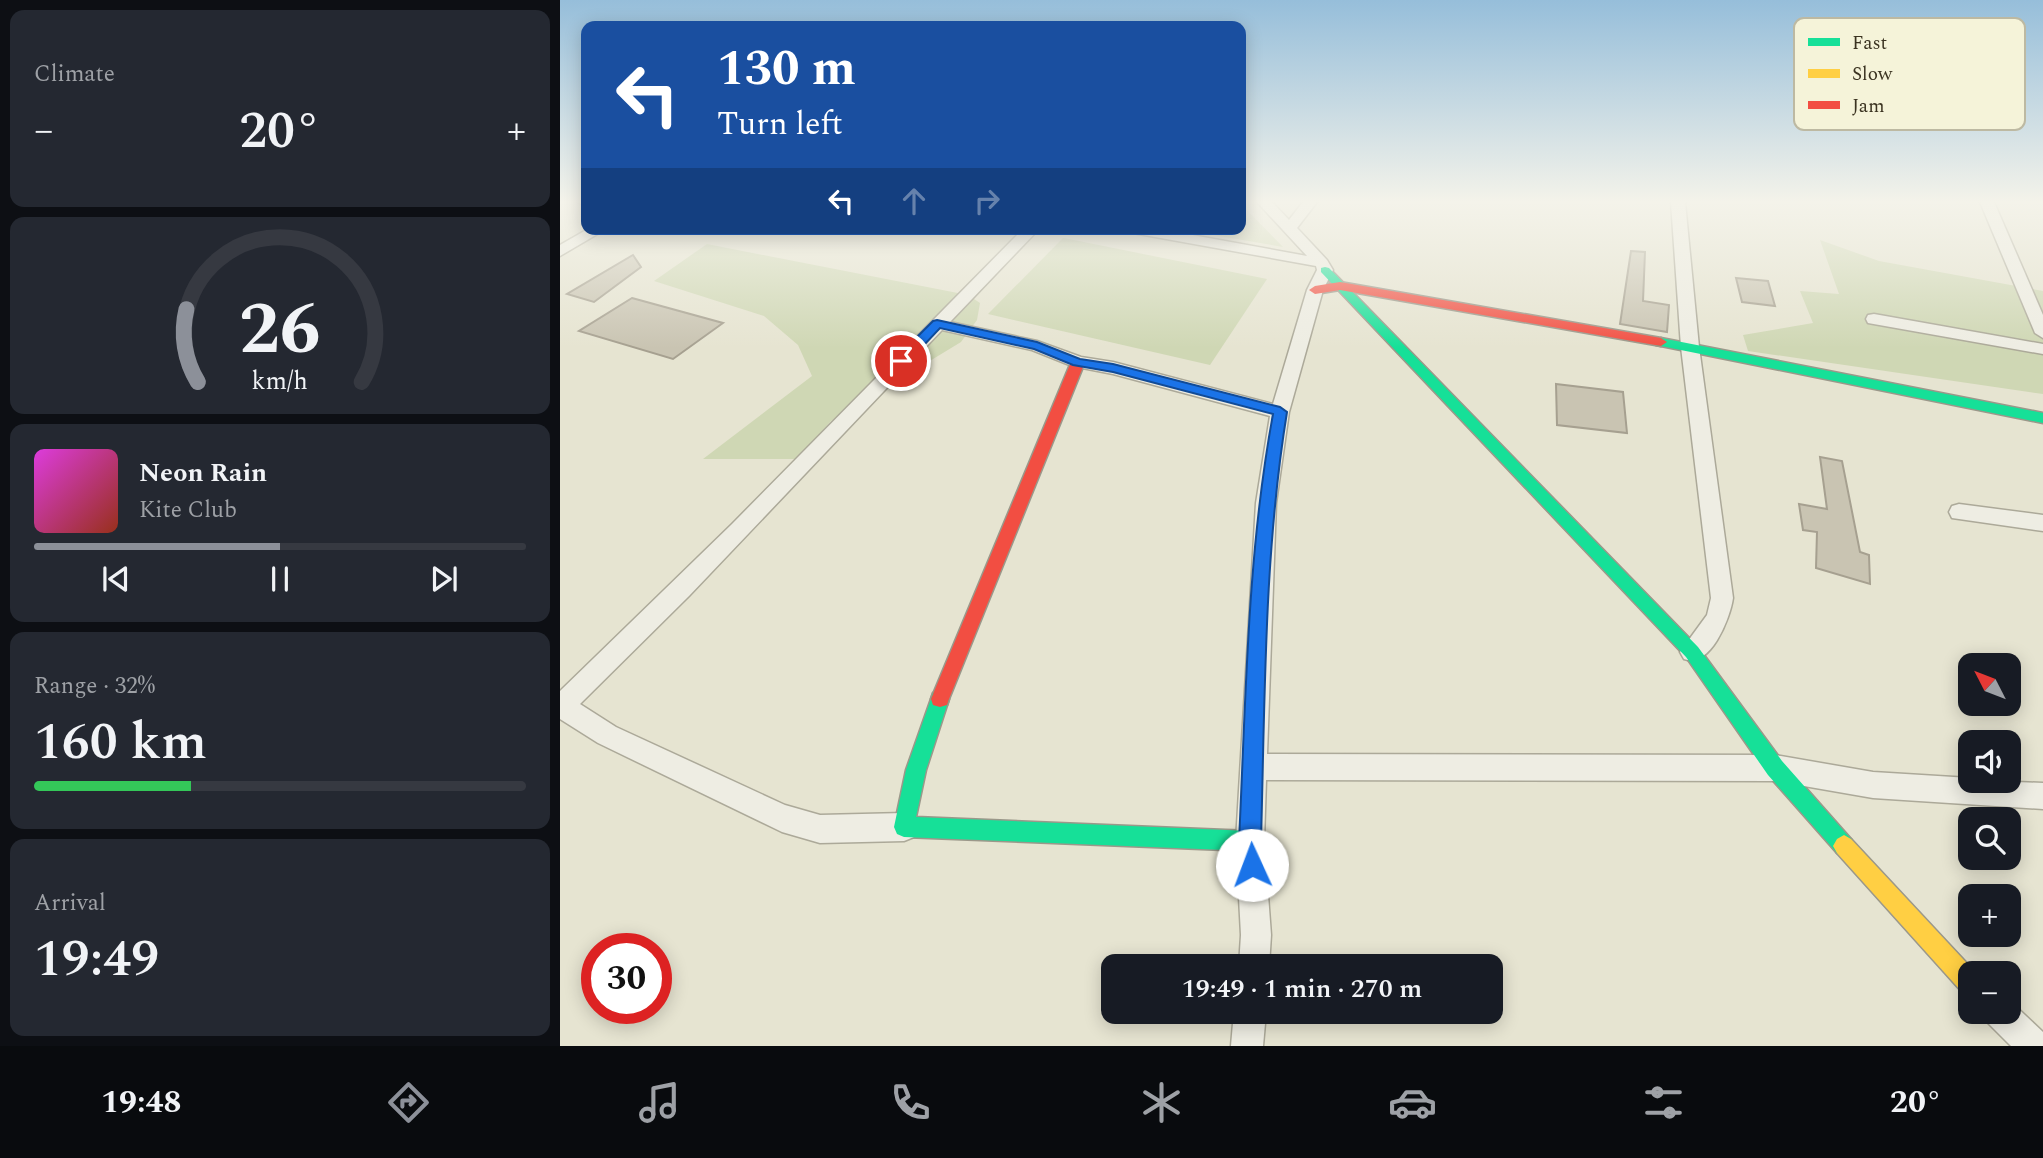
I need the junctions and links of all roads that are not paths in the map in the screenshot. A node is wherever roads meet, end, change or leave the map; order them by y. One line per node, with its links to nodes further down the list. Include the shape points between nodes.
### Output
1 (1010, 251): 8 (street)
2 (1221, 251): 6 (street)
3 (1307, 251): 6 (street)
4 (1682, 251): 10 (street)
5 (2006, 251): 9 (street)
6 (1326, 277): 10 (street); 13 (street); 17 (street)
7 (1874, 320): 11 (street)
8 (937, 324): 12 (street, via 1037,346); 18 (street, via 684,587)
9 (2043, 333)
10 (1690, 347): 14 (street); 17 (street, via 1722,598 1717,620)
11 (2043, 349)
12 (1078, 362): 13 (street); 22 (street, via 950,669 916,770)
13 (1280, 412): 19 (street, via 1265,516)
14 (2043, 418)
15 (1959, 512): 16 (street)
16 (2043, 523)
17 (1692, 652): 20 (street)
18 (560, 706): 22 (street, via 607,735 782,818 820,829)
19 (1254, 767): 20 (street); 23 (street)
20 (1776, 768): 21 (street, via 1873,785); 25 (street)
21 (2043, 796)
22 (904, 828): 23 (street)
23 (1250, 841): 24 (street)
24 (1255, 954)
25 (1958, 972)
26 (1249, 1024): 28 (street)
27 (2011, 1024): 29 (street)
28 (1247, 1046)
29 (2034, 1046)

